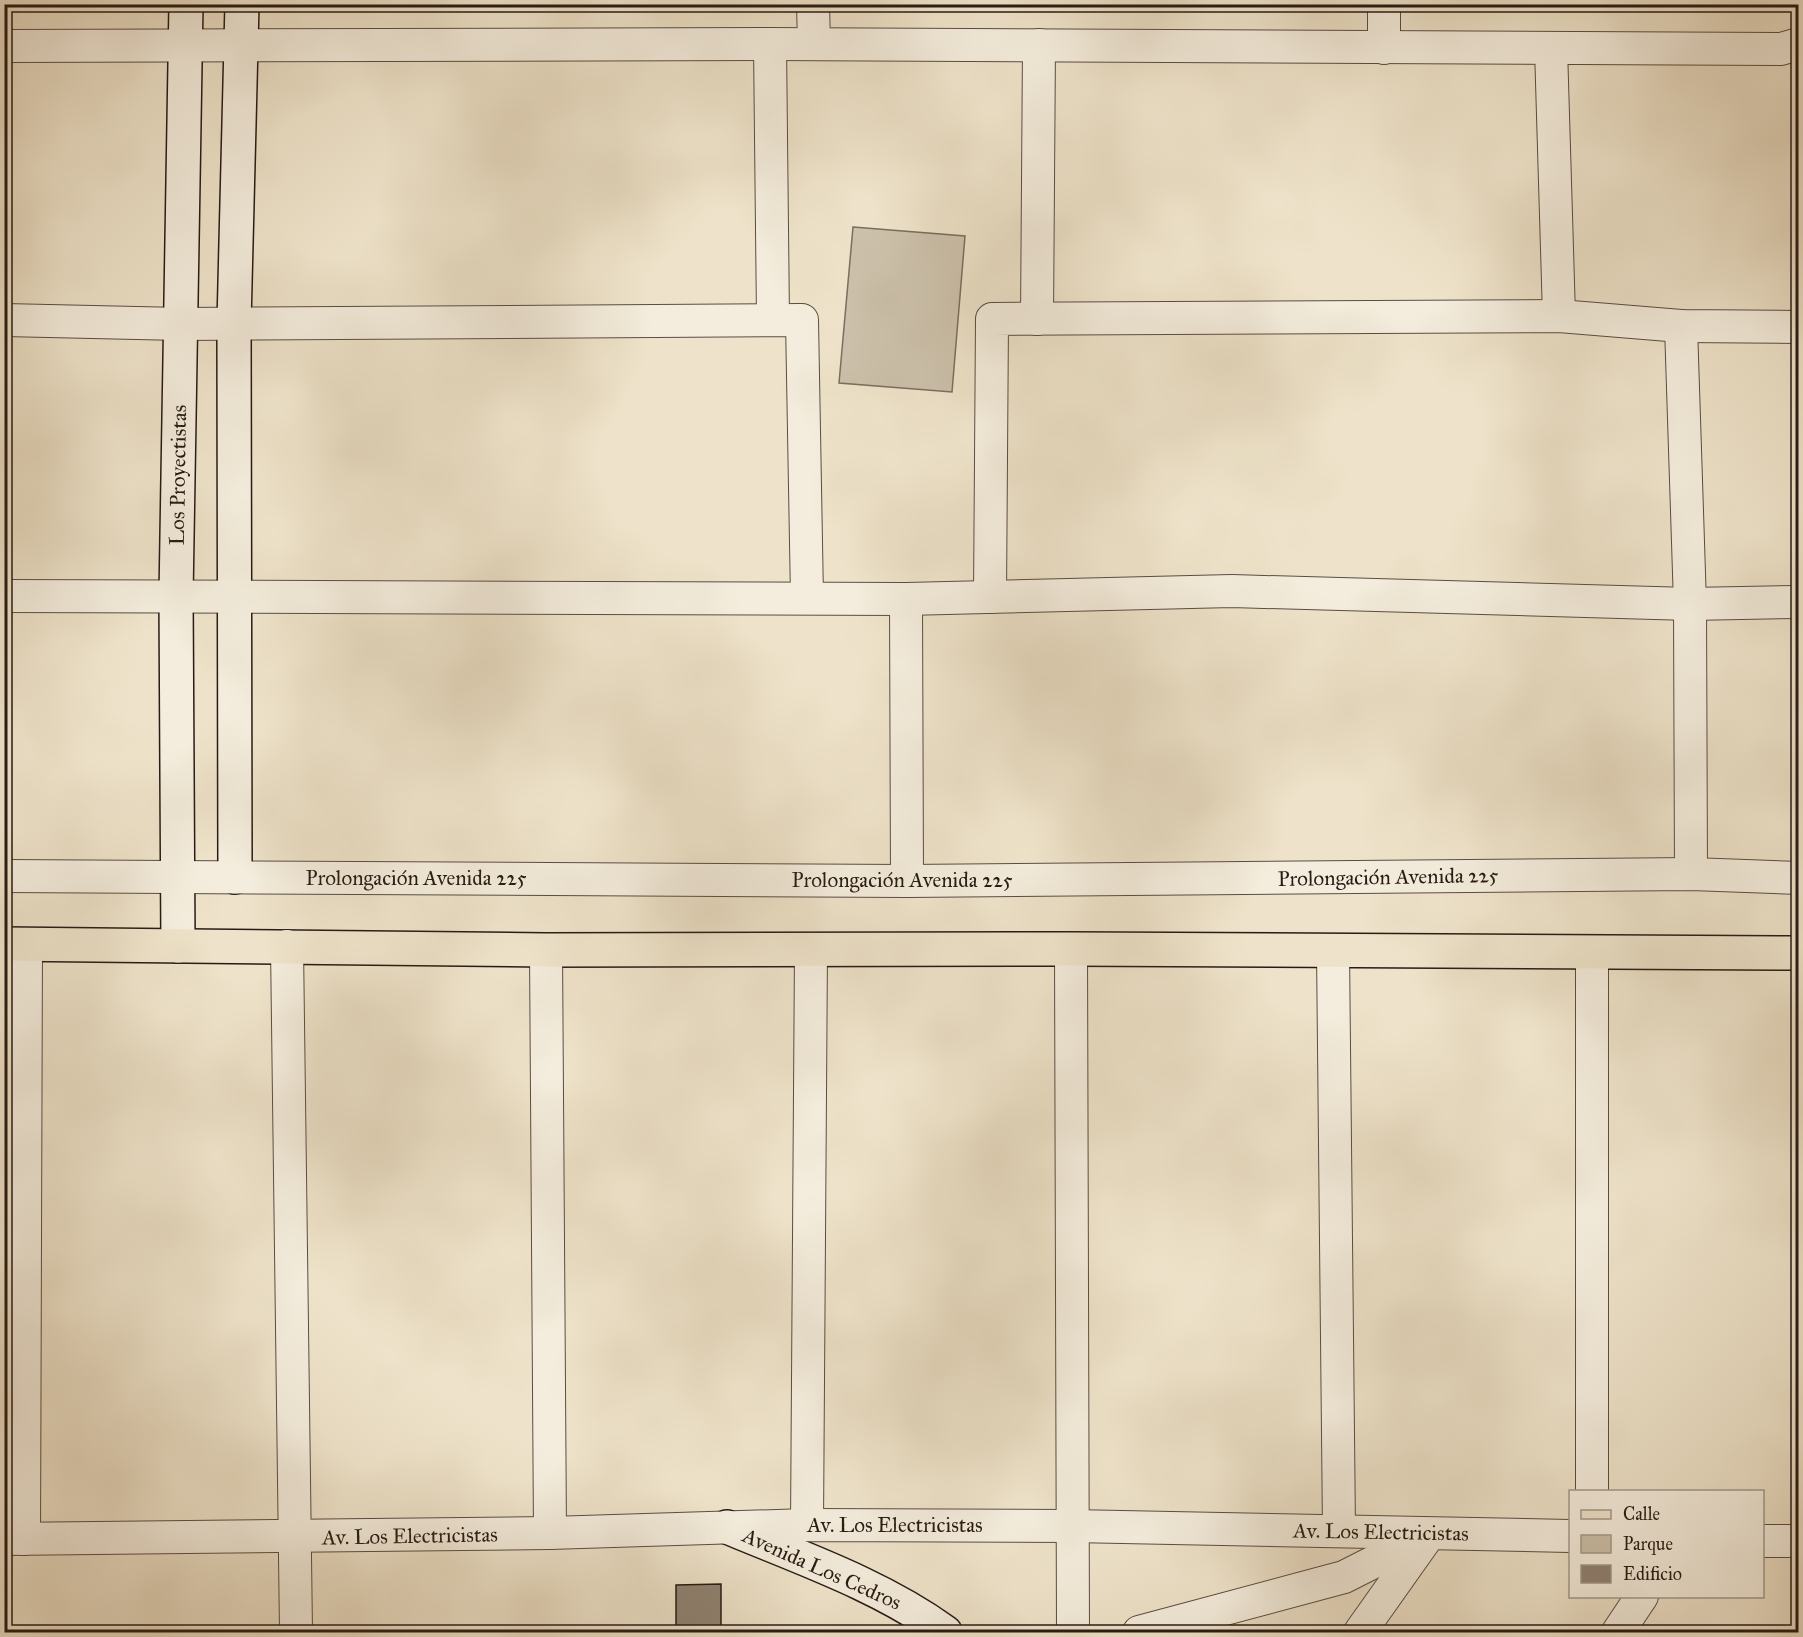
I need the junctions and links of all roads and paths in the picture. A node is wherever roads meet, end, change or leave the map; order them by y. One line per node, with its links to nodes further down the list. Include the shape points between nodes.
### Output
1 (186, 4): 7 (street, Los Proyectistas)
2 (242, 4): 8 (street)
3 (813, 4): 6 (street)
4 (1384, 4): 12 (street)
5 (770, 44): 6 (street); 8 (street); 17 (street)
6 (814, 44): 9 (street)
7 (186, 45): 8 (street); 11 (street); 19 (street, Los Proyectistas)
8 (242, 45): 18 (street)
9 (1040, 45): 12 (street); 15 (street)
10 (1798, 45): 13 (street, via 1781,50)
11 (4, 46)
12 (1384, 48): 13 (street)
13 (1551, 48): 14 (street)
14 (1559, 316): 15 (street); 20 (street)
15 (1037, 319): 25 (street, via 992,319)
16 (4, 320): 19 (street)
17 (773, 320): 18 (street); 26 (street, via 802,320)
18 (234, 323): 19 (street); 22 (street)
19 (181, 324): 24 (street, Los Proyectistas)
20 (1681, 326): 21 (street); 29 (street)
21 (1798, 327)
22 (234, 594): 24 (street); 26 (street); 33 (street)
23 (4, 596): 24 (street)
24 (176, 596): 32 (street, Los Proyectistas)
25 (990, 597): 27 (street); 29 (street, via 1232,591)
26 (807, 598): 27 (street)
27 (906, 599): 35 (street)
28 (1798, 602): 29 (street)
29 (1690, 604): 30 (street)
30 (1691, 874): 34 (street, Prolongación Avenida 225); 35 (street, Prolongación Avenida 225)
31 (4, 876): 32 (street, Prolongación Avenida 225)
32 (179, 877): 33 (street, Prolongación Avenida 225); 37 (street, Los Proyectistas)
33 (235, 877): 35 (street, Prolongación Avenida 225)
34 (1798, 878)
35 (907, 881)
36 (15, 944): 37 (main road); 54 (street)
37 (178, 946): 38 (main road)
38 (287, 946): 41 (main road); 53 (street)
39 (811, 949): 40 (main road); 41 (main road); 46 (street)
40 (1071, 949): 42 (main road); 47 (street)
41 (546, 950): 50 (street)
42 (1333, 950): 43 (main road); 49 (street)
43 (1592, 952): 44 (main road); 45 (street)
44 (1798, 953)
45 (1592, 1490)
46 (807, 1525): 47 (street, Av. Los Electricistas); 48 (street, Av. Los Electricistas)
47 (1072, 1526): 49 (street, Av. Los Electricistas); 60 (street)
48 (727, 1527): 50 (street, Av. Los Electricistas); 59 (street, Avenida Los Cedros, via 836,1572 916,1611)
49 (1339, 1531): 51 (street, Av. Los Electricistas)
50 (550, 1533): 53 (street, Av. Los Electricistas)
51 (1431, 1533): 52 (street, Av. Los Electricistas); 61 (street, via 1344,1577); 62 (street)
52 (1569, 1536)
53 (293, 1538): 54 (street, Av. Los Electricistas); 58 (street)
54 (14, 1539)
55 (1764, 1540): 56 (street)
56 (1798, 1541)
57 (1641, 1598): 63 (street)
58 (296, 1632)
59 (945, 1632)
60 (1073, 1632)
61 (1139, 1632)
62 (1360, 1632)
63 (1618, 1632)

